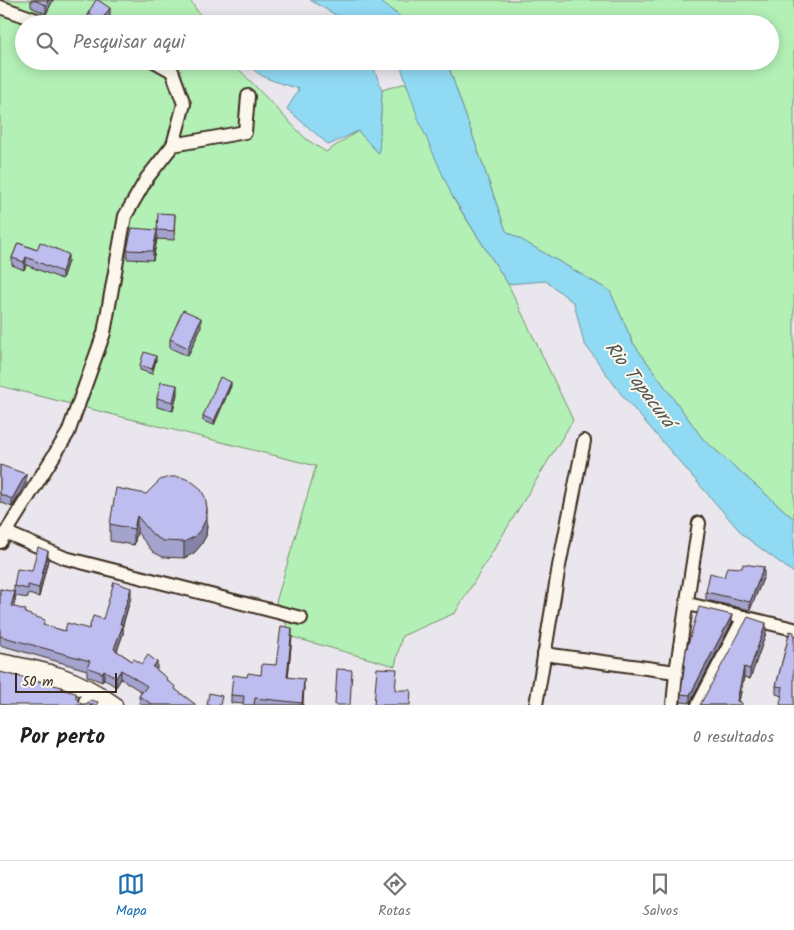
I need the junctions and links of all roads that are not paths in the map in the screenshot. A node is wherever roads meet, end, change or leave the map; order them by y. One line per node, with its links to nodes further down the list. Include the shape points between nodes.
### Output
1 (0, 7): 2 (street)
2 (23, 15)
3 (170, 70): 5 (street, via 184,104)
4 (248, 96): 5 (street, via 245,132)
5 (173, 145): 8 (street, via 147,178 125,216 104,333 68,433)
6 (584, 441): 13 (street)
7 (699, 523): 9 (street)
8 (3, 537): 11 (street, via 65,558)
9 (688, 604): 10 (street); 15 (street)
10 (744, 617): 12 (street); 20 (street)
11 (301, 618)
12 (794, 630)
13 (544, 654): 15 (street); 18 (street)
14 (0, 663): 16 (main road, via 54,673)
15 (676, 672): 19 (street)
16 (87, 697): 17 (main road)
17 (113, 705)
18 (536, 705)
19 (673, 705)
20 (698, 705)

